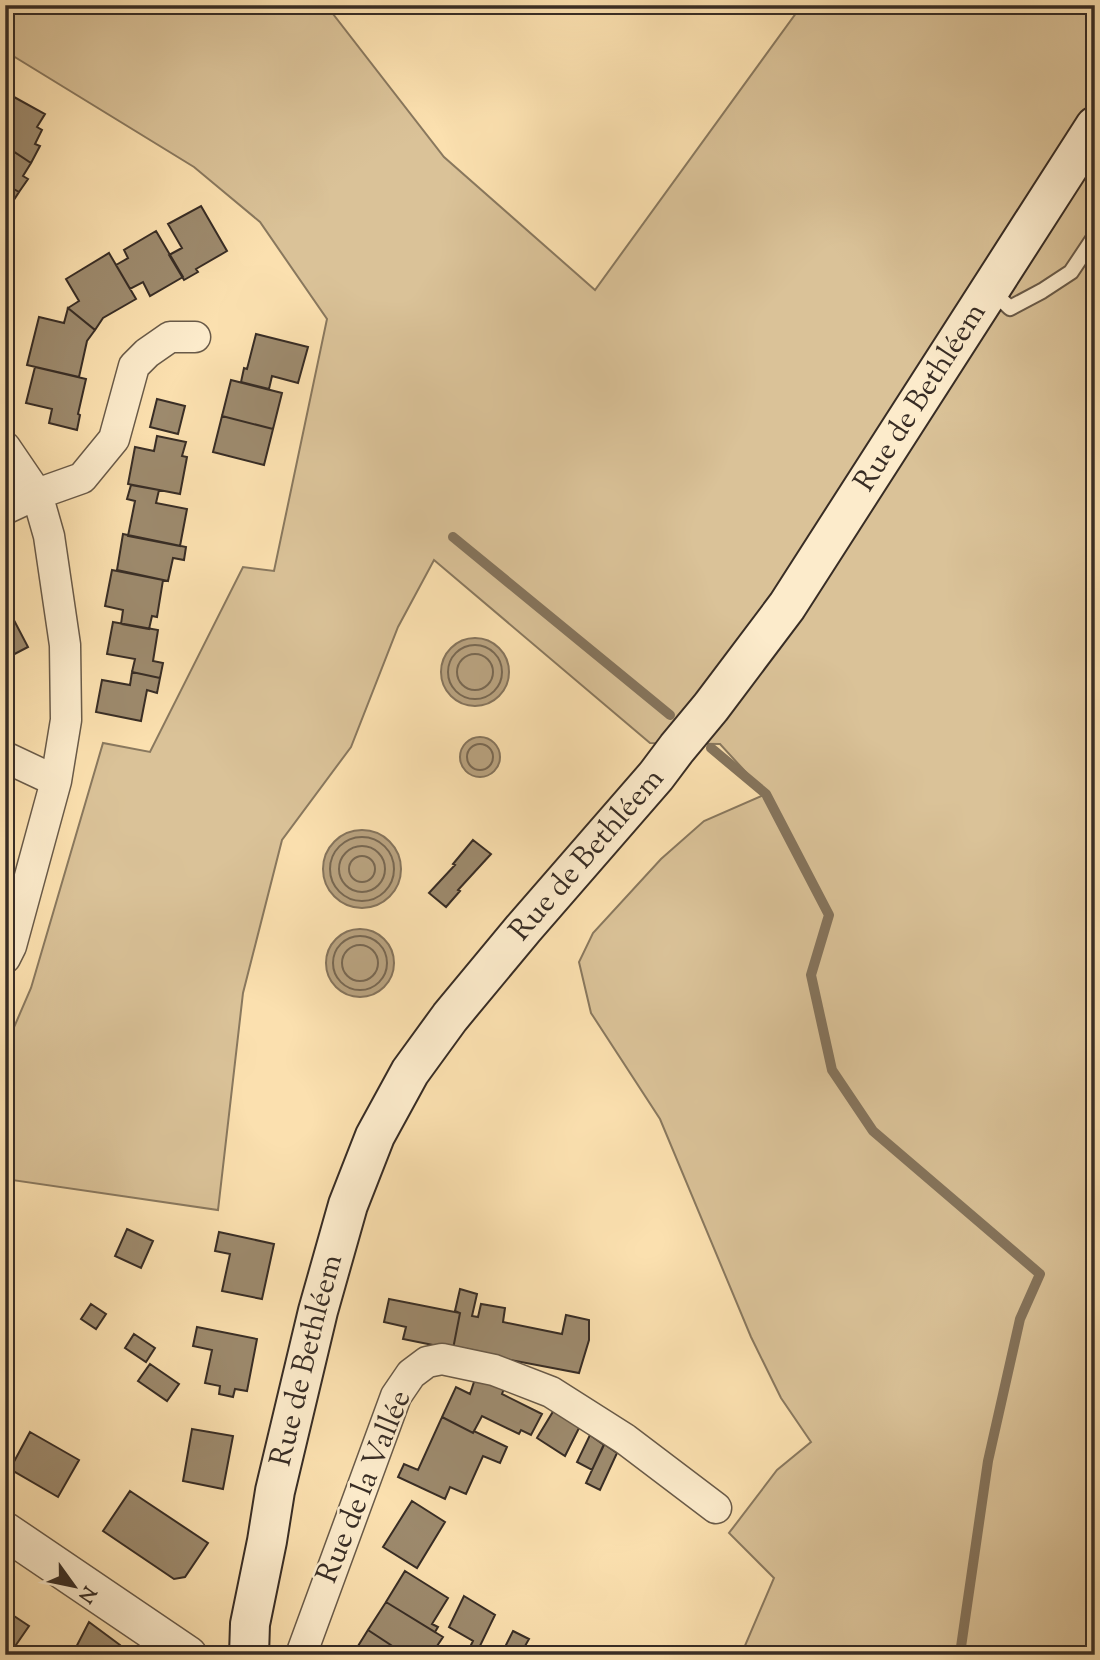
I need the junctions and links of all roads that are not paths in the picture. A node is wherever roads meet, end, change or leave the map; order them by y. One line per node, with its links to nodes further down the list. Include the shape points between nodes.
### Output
1 (1095, 126): 3 (main road, Rue de Bethléem)
2 (1095, 236): 3 (lane, via 1071,272 1010,308)
3 (991, 290): 14 (main road, Rue de Bethléem, via 787,606 656,776 450,1017 410,1072 374,1136 348,1205 315,1324 275,1491 250,1624)
4 (195, 337): 6 (street, via 170,337 146,353 134,366 114,439 99,459 82,478)
5 (5, 447): 6 (street)
6 (37, 494): 7 (street); 9 (street, via 65,645 66,720)
7 (5, 509)
8 (5, 757): 9 (street)
9 (56, 781): 10 (street)
10 (5, 958)
11 (716, 1508): 15 (street, Rue de la Vallée, via 625,1439 551,1392 494,1370 443,1359 427,1362 411,1374 396,1396)
12 (5, 1531): 13 (street)
13 (188, 1655)
14 (249, 1655)
15 (301, 1655)

